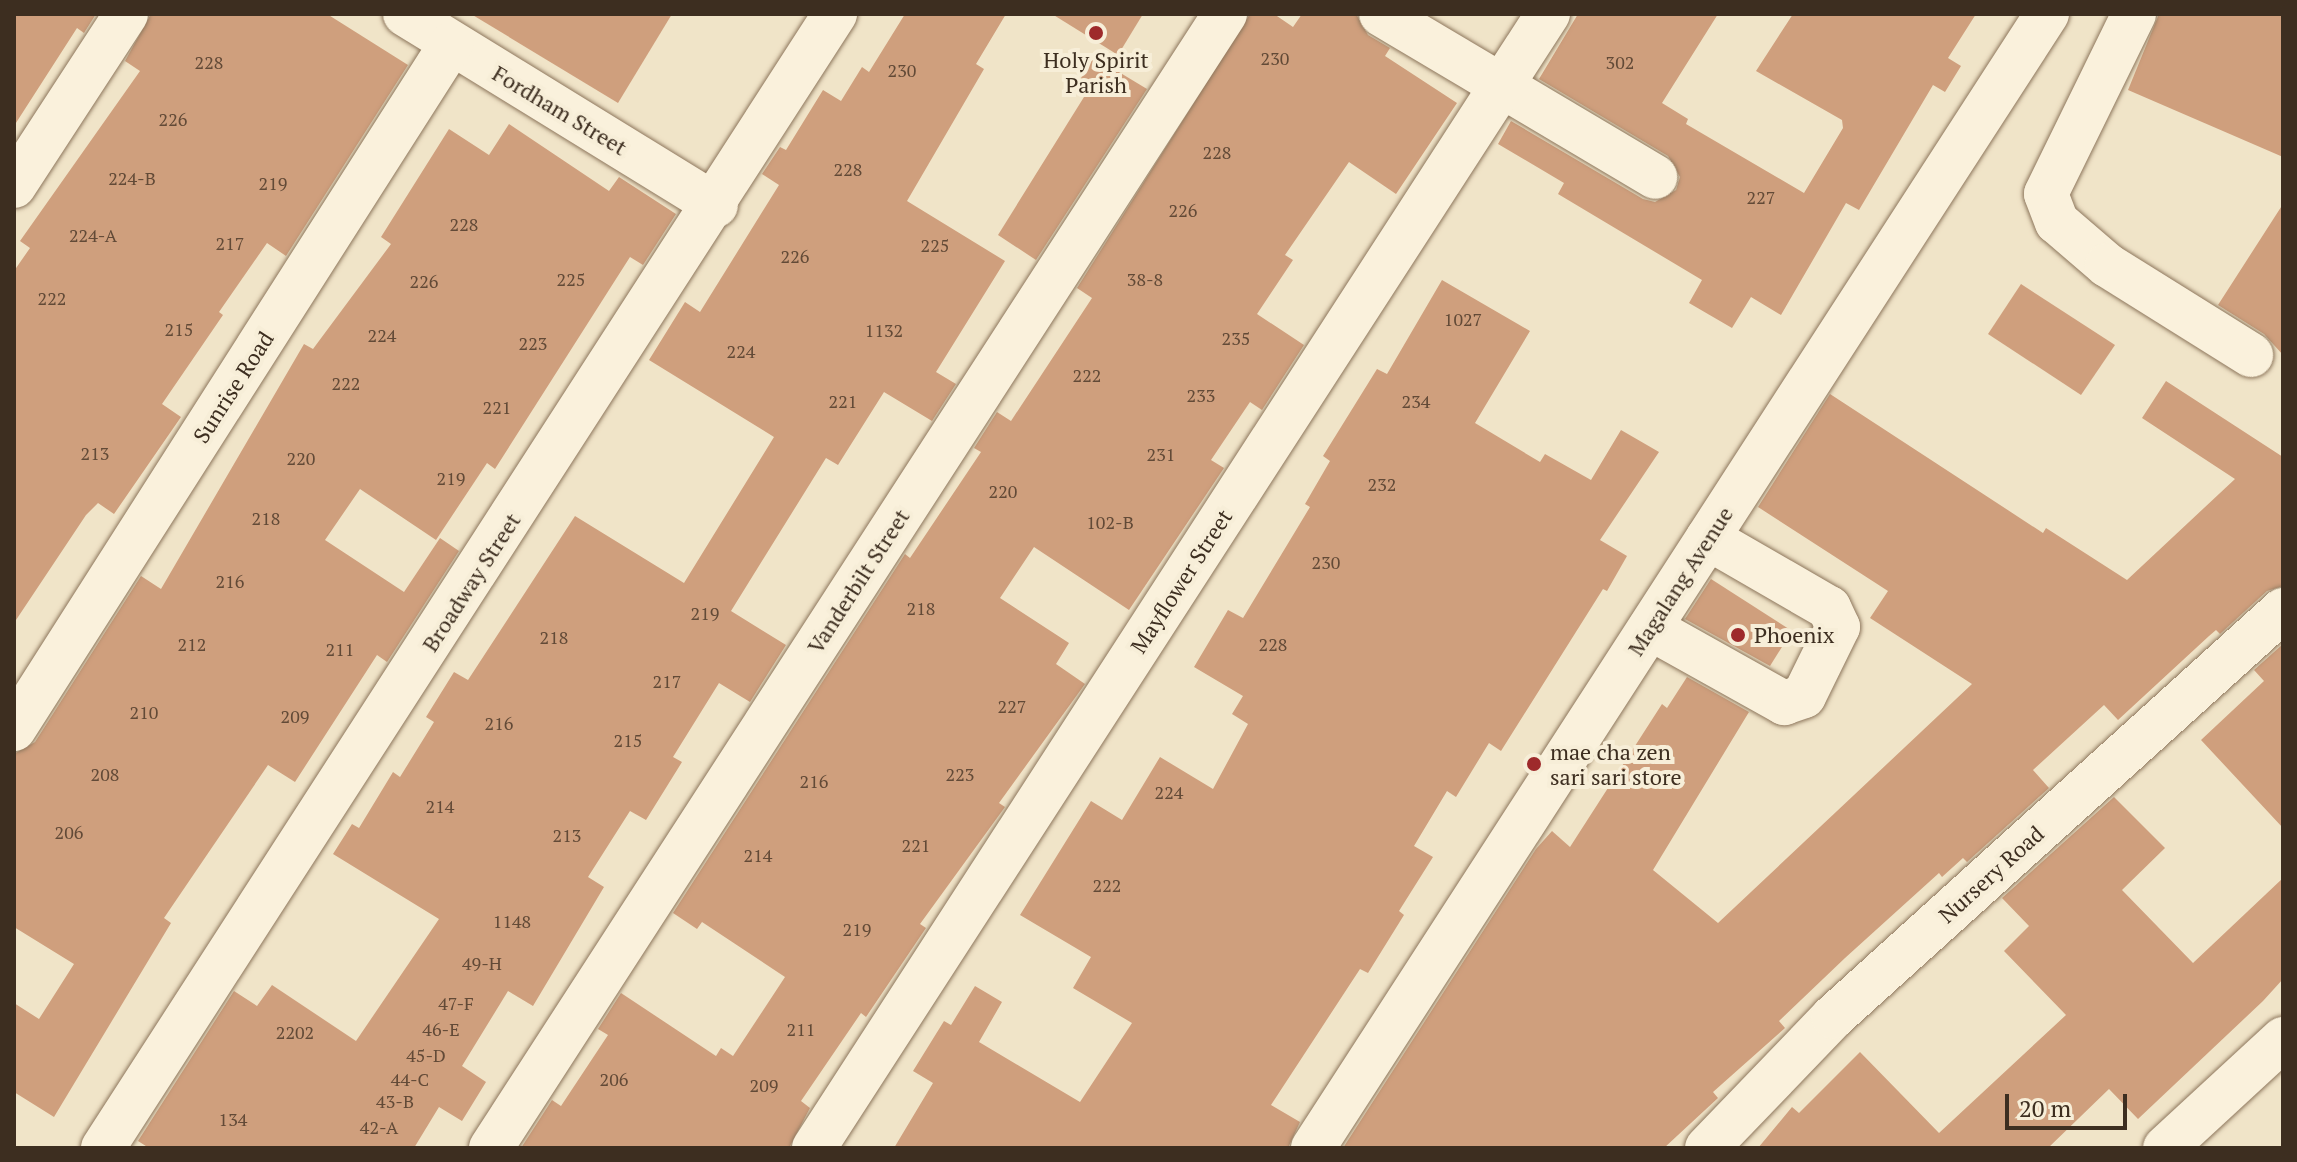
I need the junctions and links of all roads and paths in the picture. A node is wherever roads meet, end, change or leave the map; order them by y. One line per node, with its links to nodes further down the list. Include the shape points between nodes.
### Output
1 (126, 14): 12 (street)
2 (405, 14): 9 (street, Fordham Street)
3 (835, 14): 13 (street, Broadway Street)
4 (1225, 14): 21 (street, Vanderbilt Street)
5 (1381, 14): 10 (street)
6 (1548, 14): 10 (street, Mayflower Street)
7 (2047, 14): 15 (street, Magalang Avenue)
8 (2134, 14): 14 (street, via 2046,194 2057,222 2107,265)
9 (451, 44): 13 (street, Fordham Street); 18 (street, Sunrise Road)
10 (1501, 88): 11 (street); 22 (street, Mayflower Street)
11 (1655, 177)
12 (14, 186)
13 (716, 205): 20 (street, Broadway Street)
14 (2251, 355)
15 (1708, 538): 17 (street, Magalang Avenue); 17 (street, via 1829,608 1838,627 1804,696 1784,703)
16 (2283, 610): 24 (street, Nursery Road, via 1833,1017)
17 (1650, 628): 23 (street, Magalang Avenue)
18 (14, 729)
19 (2283, 1039): 25 (street)
20 (103, 1148)
21 (491, 1148)
22 (814, 1148)
23 (1313, 1148)
24 (1707, 1148)
25 (2165, 1148)

